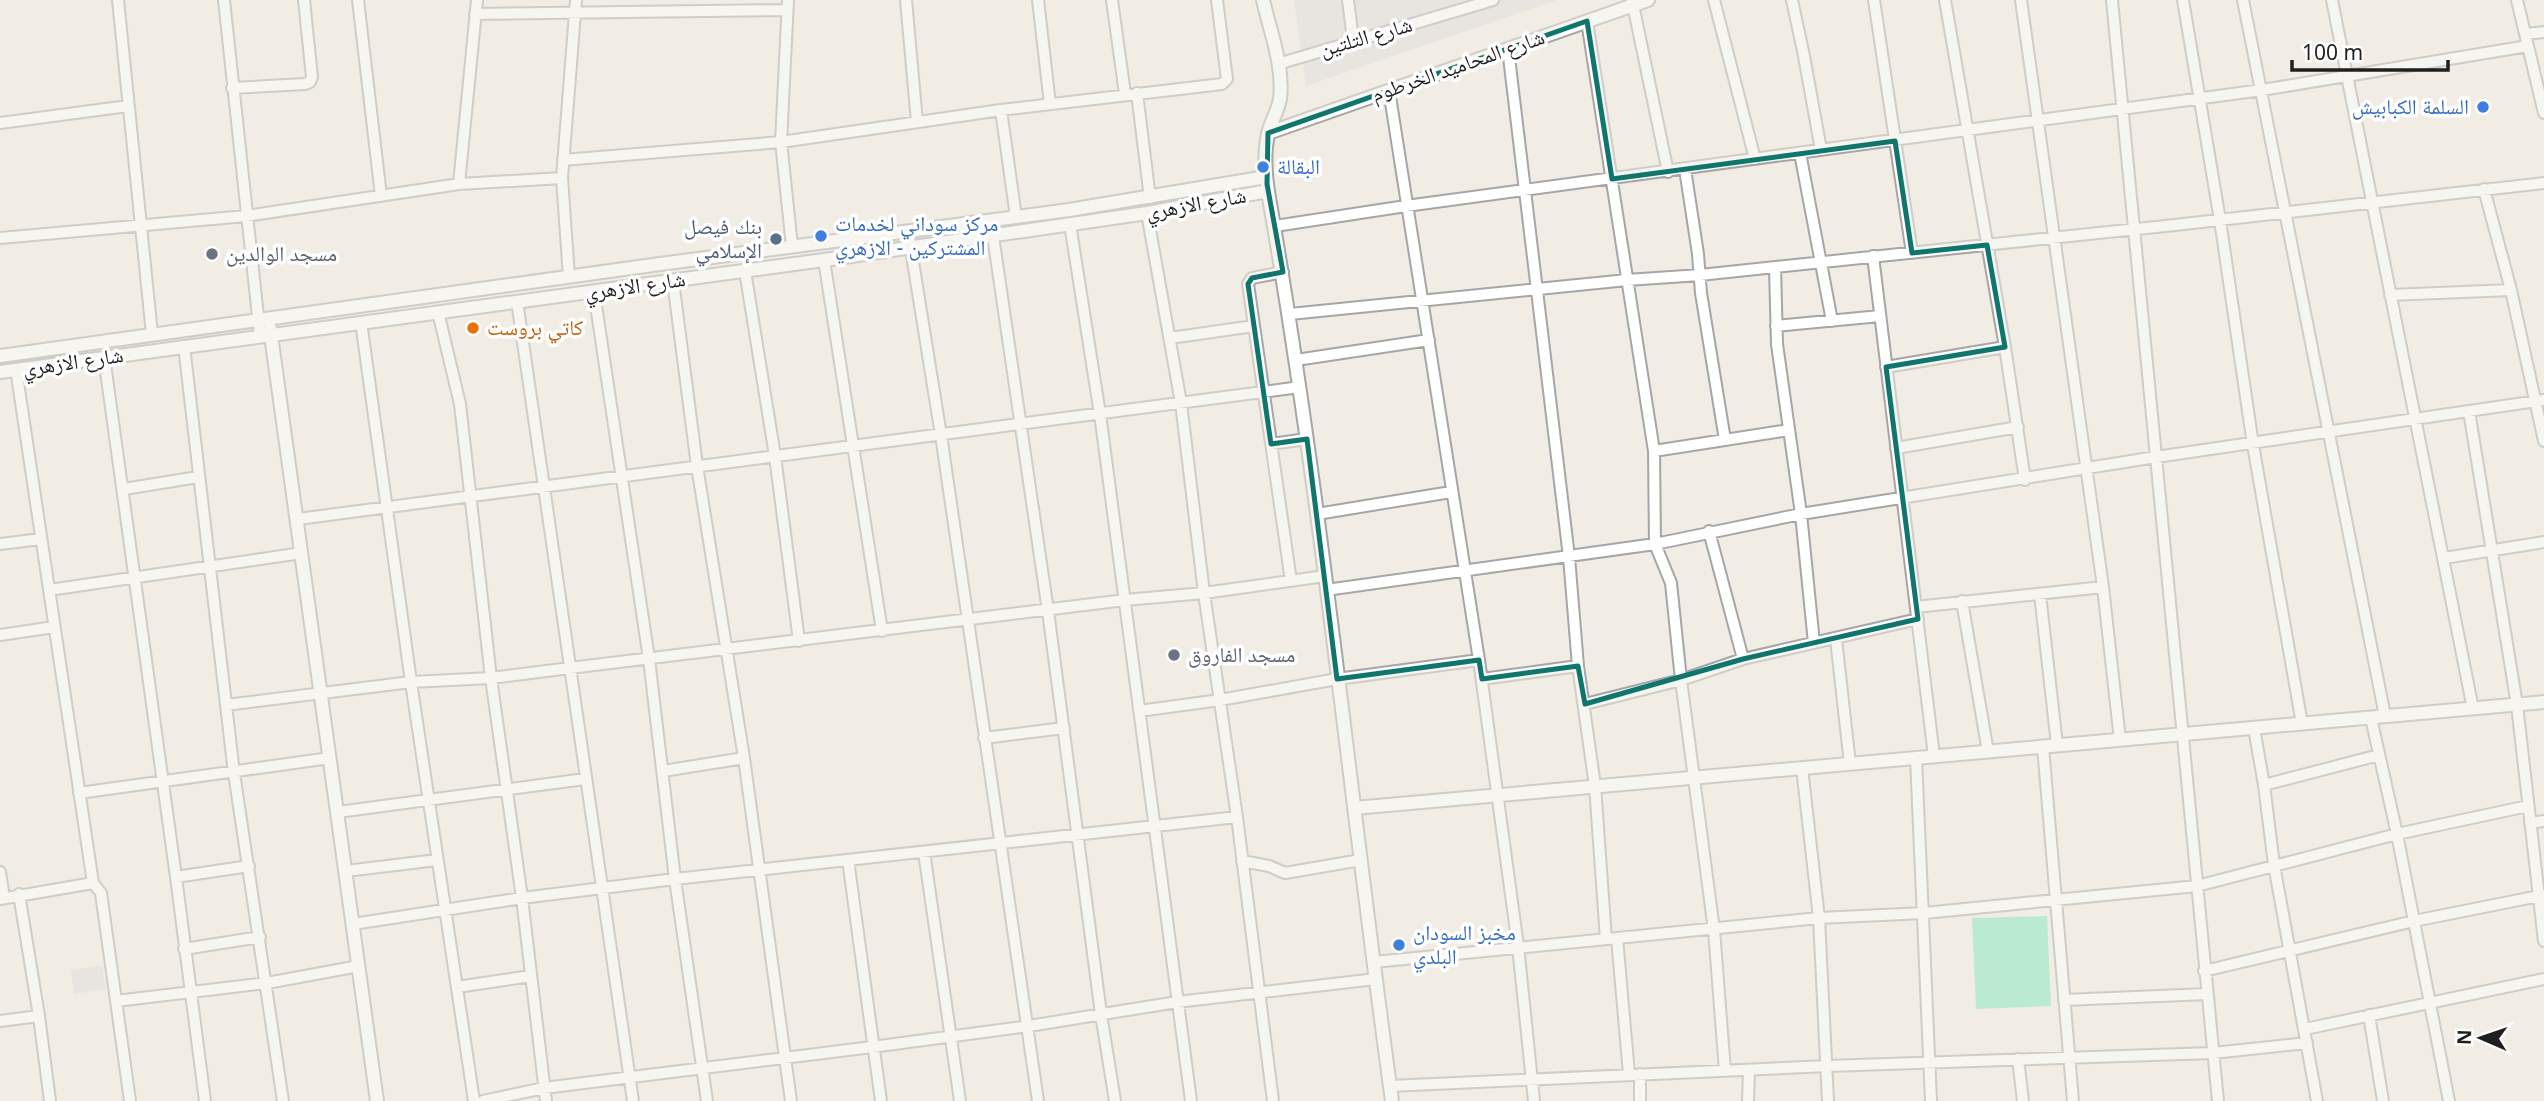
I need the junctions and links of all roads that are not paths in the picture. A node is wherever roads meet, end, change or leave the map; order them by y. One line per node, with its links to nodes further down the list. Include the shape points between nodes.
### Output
1 (118, 0): 45 (street)
2 (224, 0): 39 (street)
3 (304, 0): 39 (street, via 310,82)
4 (358, 0): 70 (street)
5 (477, 0): 30 (street)
6 (576, 0): 28 (street)
7 (906, 0): 50 (street)
8 (1038, 0): 44 (street)
9 (1112, 0): 42 (street)
10 (1217, 0): 42 (street, via 1226,82)
11 (1264, 0): 37 (street)
12 (1348, 0): 34 (street)
13 (1449, 0): 29 (street)
14 (1493, 0): 29 (street, شارع التلتين)
15 (1648, 0): 26 (street, شارع المحاميد الخرطوم)
16 (1714, 0): 58 (street)
17 (1791, 0): 56 (street)
18 (1874, 0): 54 (street)
19 (1945, 0): 52 (street)
20 (2021, 0): 49 (street)
21 (2112, 0): 46 (street)
22 (2183, 0): 43 (street)
23 (2243, 0): 41 (street)
24 (2332, 0): 38 (street)
25 (2517, 0): 33 (street)
26 (1632, 3): 31 (street, شارع المحاميد الخرطوم); 61 (street)
27 (787, 5): 28 (street); 55 (street)
28 (575, 12): 30 (street); 59 (street)
29 (1451, 13): 34 (street, شارع التلتين)
30 (475, 14): 66 (street)
31 (1587, 21): 36 (street, شارع المحاميد الخرطوم); 64 (street)
32 (2544, 32): 33 (street)
33 (2525, 34): 35 (street)
34 (1353, 40): 37 (street, شارع التلتين)
35 (2528, 46): 38 (street); 48 (street)
36 (1508, 48): 40 (street, شارع المحاميد الخرطوم); 68 (street)
37 (1278, 64): 53 (street, via 1280,99)
38 (2348, 76): 41 (street); 72 (street)
39 (232, 88): 76 (street)
40 (1389, 90): 53 (street, شارع المحاميد الخرطوم); 73 (street)
41 (2262, 90): 43 (street); 75 (street)
42 (1131, 94): 44 (street); 71 (street)
43 (2200, 99): 46 (street); 78 (street)
44 (1050, 104): 47 (street)
45 (128, 106): 51 (street); 81 (street)
46 (2124, 109): 49 (street); 82 (street)
47 (1001, 110): 50 (street); 77 (street)
48 (2544, 113)
49 (2039, 121): 52 (street); 85 (street)
50 (916, 122): 55 (street)
51 (0, 123)
52 (1966, 132): 54 (street); 87 (street)
53 (1268, 133): 62 (street)
54 (1895, 141): 56 (street); 90 (street)
55 (781, 142): 59 (street); 88 (street)
56 (1821, 150): 57 (street)
57 (1800, 153): 58 (street); 93 (street)
58 (1755, 159): 60 (street)
59 (563, 160): 63 (street)
60 (1685, 169): 61 (street); 97 (street)
61 (1668, 172): 64 (street)
62 (1266, 177): 69 (street); 71 (street, شارع الازهري)
63 (562, 178): 66 (street); 98 (street)
64 (1612, 179): 68 (street); 99 (street)
65 (2544, 183): 67 (street)
66 (459, 184): 70 (street)
67 (2484, 189): 72 (street); 102 (street)
68 (1526, 190): 73 (street); 101 (street)
69 (1268, 191): 74 (street, شارع الازهري); 80 (street)
70 (381, 195): 76 (street)
71 (1150, 198): 77 (street, شارع الازهري)
72 (2372, 203): 75 (street); 104 (street)
73 (1406, 206): 80 (street); 105 (street)
74 (1147, 213): 79 (street, شارع الازهري); 117 (street)
75 (2285, 213): 78 (street); 137 (street)
76 (246, 216): 81 (street); 110 (street)
77 (1016, 217): 83 (street, شارع الازهري)
78 (2220, 220): 82 (street); 143 (street)
79 (1070, 224): 84 (street, شارع الازهري); 132 (street)
80 (1275, 226): 96 (street)
81 (142, 227): 86 (street); 115 (street)
82 (2134, 230): 85 (street); 148 (street)
83 (908, 231): 88 (street, شارع الازهري); 89 (street)
84 (993, 236): 89 (street, شارع الازهري); 134 (street)
85 (2055, 237): 87 (street); 150 (street)
86 (0, 238)
87 (1987, 245): 90 (street); 120 (street)
88 (792, 246): 98 (street, شارع الازهري)
89 (909, 248): 92 (street, شارع الازهري); 138 (street)
90 (1912, 253): 91 (street)
91 (1873, 256): 93 (street); 109 (street)
92 (824, 260): 95 (street, شارع الازهري); 144 (street)
93 (1822, 262): 94 (street); 111 (street)
94 (1774, 267): 97 (street); 114 (street)
95 (745, 271): 100 (street, شارع الازهري); 147 (street)
96 (1283, 272): 108 (street); 113 (street, via 1248,282)
97 (1700, 275): 99 (street); 140 (street)
98 (569, 277): 110 (street, شارع الازهري)
99 (1627, 280): 101 (street); 146 (street)
100 (673, 281): 103 (street, شارع الازهري); 149 (street)
101 (1538, 289): 105 (street); 170 (street)
102 (2511, 290): 104 (street); 129 (street)
103 (594, 292): 106 (street, شارع الازهري); 151 (street)
104 (2390, 295): 133 (street)
105 (1421, 300): 108 (street); 118 (street)
106 (517, 301): 107 (street, شارع الازهري); 154 (street)
107 (438, 312): 112 (street, شارع الازهري); 157 (street, via 460,404)
108 (1290, 314): 123 (street)
109 (1880, 316): 111 (street); 124 (street)
110 (264, 318): 115 (street, شارع الازهري); 116 (street)
111 (1832, 321): 114 (street)
112 (361, 322): 116 (street, شارع الازهري); 159 (street)
113 (1254, 326): 117 (street); 128 (street)
114 (1776, 326): 136 (street)
115 (152, 334): 121 (street, شارع الازهري)
116 (265, 335): 119 (street, شارع الازهري); 162 (street)
117 (1170, 338): 130 (street)
118 (1429, 340): 123 (street); 156 (street)
119 (184, 345): 122 (street, شارع الازهري); 152 (street)
120 (2005, 347): 124 (street); 135 (street)
121 (0, 355)
122 (104, 357): 125 (street, شارع الازهري); 155 (street)
123 (1296, 360): 127 (street)
124 (1886, 367): 145 (street)
125 (16, 369): 126 (street, شارع الازهري); 164 (street)
126 (0, 372)
127 (1300, 387): 128 (street); 139 (street)
128 (1263, 392): 130 (street); 142 (street)
129 (2540, 401): 131 (street); 141 (street)
130 (1181, 403): 132 (street); 180 (street)
131 (2469, 411): 133 (street); 168 (street)
132 (1100, 414): 134 (street); 182 (street)
133 (2416, 420): 137 (street); 171 (street)
134 (1021, 424): 138 (street); 185 (street)
135 (2018, 427): 145 (street); 153 (street)
136 (1789, 430): 140 (street); 161 (street)
137 (2327, 433): 143 (street); 213 (street)
138 (941, 435): 144 (street); 187 (street)
139 (1307, 439): 142 (street); 160 (street)
140 (1725, 440): 146 (street)
141 (2544, 440)
142 (1271, 444): 176 (street)
143 (2252, 445): 148 (street); 215 (street)
144 (855, 446): 147 (street); 189 (street)
145 (1896, 448): 158 (street)
146 (1654, 451): 167 (street)
147 (775, 456): 149 (street); 192 (street)
148 (2156, 457): 150 (street); 218 (street)
149 (697, 467): 151 (street); 194 (street)
150 (2086, 469): 153 (street); 177 (street)
151 (623, 476): 154 (street); 195 (street)
152 (198, 477): 155 (street); 172 (street)
153 (2025, 480): 158 (street)
154 (543, 487): 157 (street); 199 (street)
155 (124, 489): 175 (street)
156 (1451, 492): 160 (street); 173 (street)
157 (468, 496): 159 (street); 200 (street)
158 (1902, 499): 161 (street); 184 (street)
159 (388, 507): 162 (street); 204 (street)
160 (1317, 514): 174 (street)
161 (1801, 514): 163 (street); 193 (street)
162 (298, 519): 169 (street)
163 (1709, 531): 167 (street); 196 (street)
164 (41, 539): 166 (street); 178 (street)
165 (2544, 542): 168 (street)
166 (0, 544)
167 (1655, 544): 170 (street); 203 (street, via 1671,583)
168 (2491, 550): 171 (street); 210 (street)
169 (302, 553): 172 (street); 205 (street)
170 (1569, 557): 173 (street); 198 (street)
171 (2444, 558): 211 (street)
172 (211, 567): 175 (street); 209 (street)
173 (1465, 571): 179 (street); 197 (street)
174 (1325, 576): 176 (street); 179 (street)
175 (134, 578): 178 (street); 235 (street)
176 (1291, 581): 180 (street)
177 (2103, 587): 181 (street); 220 (street)
178 (49, 590): 188 (street)
179 (1326, 590): 201 (street)
180 (1204, 593): 182 (street); 206 (street)
181 (2040, 594): 183 (street); 221 (street)
182 (1125, 600): 185 (street); 212 (street)
183 (1962, 601): 184 (street); 223 (street)
184 (1916, 607): 186 (street)
185 (1048, 611): 187 (street); 216 (street)
186 (1918, 619): 191 (street); 225 (street)
187 (967, 620): 189 (street); 219 (street)
188 (54, 626): 190 (street); 239 (street)
189 (882, 631): 192 (street)
190 (0, 635)
191 (1836, 639): 193 (street); 229 (street)
192 (799, 641): 194 (street)
193 (1814, 643): 196 (street)
194 (726, 649): 195 (street); 227 (street)
195 (649, 659): 199 (street); 231 (street)
196 (1743, 659): 203 (street)
197 (1479, 660): 201 (street); 202 (street)
198 (1578, 666): 202 (street); 208 (street)
199 (570, 668): 200 (street); 234 (street)
200 (491, 678): 204 (street); 238 (street)
201 (1338, 678): 206 (street); 243 (street)
202 (1482, 679): 240 (street)
203 (1681, 680): 208 (street); 233 (street)
204 (411, 682): 205 (street); 241 (street)
205 (321, 694): 209 (street); 226 (street)
206 (1220, 700): 212 (street); 245 (street)
207 (2544, 702): 210 (street)
208 (1585, 704): 237 (street)
209 (226, 705): 232 (street)
210 (2517, 705): 211 (street); 242 (street)
211 (2473, 709): 213 (street)
212 (1139, 711): 248 (street)
213 (2385, 716): 214 (street)
214 (2371, 718): 215 (street); 224 (street)
215 (2302, 724): 217 (street)
216 (1064, 728): 219 (street); 250 (street)
217 (2254, 728): 218 (street); 236 (street)
218 (2181, 734): 220 (street); 265 (street)
219 (984, 738): 251 (street)
220 (2120, 740): 221 (street)
221 (2057, 746): 222 (street)
222 (2043, 747): 223 (street); 271 (street)
223 (1988, 751): 225 (street)
224 (2379, 755): 236 (street); 249 (street)
225 (1934, 756): 228 (street)
226 (330, 758): 232 (street); 244 (street)
227 (744, 758): 231 (street); 261 (street)
228 (1916, 758): 229 (street); 273 (street)
229 (1850, 764): 230 (street)
230 (1802, 768): 233 (street); 274 (street)
231 (663, 771): 263 (street)
232 (234, 773): 235 (street); 258 (street)
233 (1694, 778): 237 (street); 277 (street)
234 (585, 779): 238 (street); 266 (street)
235 (163, 783): 239 (street); 262 (street)
236 (2264, 785): 257 (street)
237 (1595, 786): 240 (street); 279 (street)
238 (506, 789): 241 (street); 270 (street)
239 (79, 793): 264 (street)
240 (1497, 795): 243 (street); 281 (street)
241 (429, 800): 244 (street); 253 (street)
242 (2528, 806): 247 (street); 249 (street)
243 (1354, 808): 255 (street)
244 (338, 812): 259 (street)
245 (1237, 817): 248 (street); 256 (street)
246 (2544, 821): 247 (street)
247 (2530, 822): 268 (street)
248 (1154, 825): 250 (street); 297 (street)
249 (2397, 834): 257 (street); 275 (street)
250 (1079, 835): 251 (street); 299 (street)
251 (999, 844): 252 (street); 303 (street)
252 (924, 852): 254 (street); 305 (street)
253 (437, 860): 259 (street); 272 (street)
254 (848, 860): 261 (street); 307 (street)
255 (1361, 860): 256 (street, via 1285,873); 284 (street)
256 (1242, 862): 293 (street)
257 (2274, 865): 265 (street); 283 (street)
258 (249, 866): 262 (street); 278 (street)
259 (346, 871): 276 (street)
260 (0, 872): 269 (street)
261 (760, 872): 263 (street); 309 (street)
262 (176, 877): 282 (street)
263 (675, 879): 266 (street); 314 (street)
264 (93, 883): 267 (street); 296 (street, via 101,893)
265 (2197, 886): 271 (street); 286 (street)
266 (601, 888): 270 (street); 318 (street)
267 (19, 894): 269 (street); 301 (street)
268 (2542, 896): 275 (street); 280 (street)
269 (2, 898)
270 (522, 898): 272 (street); 287 (street)
271 (2055, 901): 273 (street); 295 (street)
272 (444, 911): 276 (street); 291 (street)
273 (1924, 913): 274 (street); 312 (street)
274 (1819, 918): 277 (street); 313 (street)
275 (2414, 921): 283 (street); 298 (street)
276 (353, 924): 285 (street)
277 (1714, 930): 279 (street); 316 (street)
278 (260, 937): 282 (street); 290 (street)
279 (1612, 938): 281 (street); 317 (street)
280 (2544, 941)
281 (1518, 946): 284 (street); 319 (street)
282 (184, 949): 292 (street)
283 (2289, 952): 286 (street); 304 (street)
284 (1374, 962): 288 (street)
285 (359, 965): 290 (street); 326 (street)
286 (2204, 971): 294 (street)
287 (531, 976): 291 (street); 321 (street)
288 (1376, 979): 293 (street); 320 (street)
289 (2544, 979): 298 (street)
290 (267, 983): 292 (street); 325 (street)
291 (457, 987): 327 (street)
292 (190, 992): 296 (street); 324 (street)
293 (1258, 993): 297 (street); 338 (street)
294 (2207, 994): 295 (street); 308 (street)
295 (2064, 1000): 310 (street)
296 (116, 1001): 323 (street)
297 (1177, 1002): 299 (street); 337 (street)
298 (2430, 1002): 300 (street); 350 (street)
299 (1101, 1014): 303 (street); 336 (street)
300 (2369, 1014): 304 (street); 349 (street)
301 (39, 1016): 302 (street); 322 (street)
302 (0, 1021)
303 (1029, 1026): 305 (street); 335 (street)
304 (2305, 1028): 306 (street)
305 (951, 1037): 307 (street); 334 (street)
306 (2307, 1043): 308 (street); 348 (street)
307 (873, 1047): 309 (street); 333 (street)
308 (2213, 1052): 310 (street); 347 (street)
309 (785, 1057): 314 (street); 332 (street)
310 (2069, 1058): 311 (street); 346 (street)
311 (2018, 1059): 312 (street); 345 (street)
312 (1928, 1064): 313 (street); 344 (street)
313 (1828, 1066): 315 (street); 343 (street)
314 (702, 1068): 318 (street); 331 (street)
315 (1749, 1070): 316 (street); 342 (street)
316 (1725, 1071): 317 (street)
317 (1634, 1074): 319 (street); 341 (street)
318 (630, 1077): 321 (street); 330 (street)
319 (1530, 1080): 320 (street); 340 (street)
320 (1390, 1086): 339 (street)
321 (544, 1088): 328 (street); 329 (street)
322 (50, 1101)
323 (130, 1101)
324 (205, 1101)
325 (282, 1101)
326 (377, 1101)
327 (474, 1101)
328 (483, 1101)
329 (546, 1101)
330 (632, 1101)
331 (707, 1101)
332 (791, 1101)
333 (881, 1101)
334 (960, 1101)
335 (1038, 1101)
336 (1115, 1101)
337 (1191, 1101)
338 (1273, 1101)
339 (1392, 1101)
340 (1534, 1101)
341 (1640, 1101)
342 (1748, 1101)
343 (1828, 1101)
344 (1931, 1101)
345 (2024, 1101)
346 (2073, 1101)
347 (2218, 1101)
348 (2316, 1101)
349 (2383, 1101)
350 (2449, 1101)

